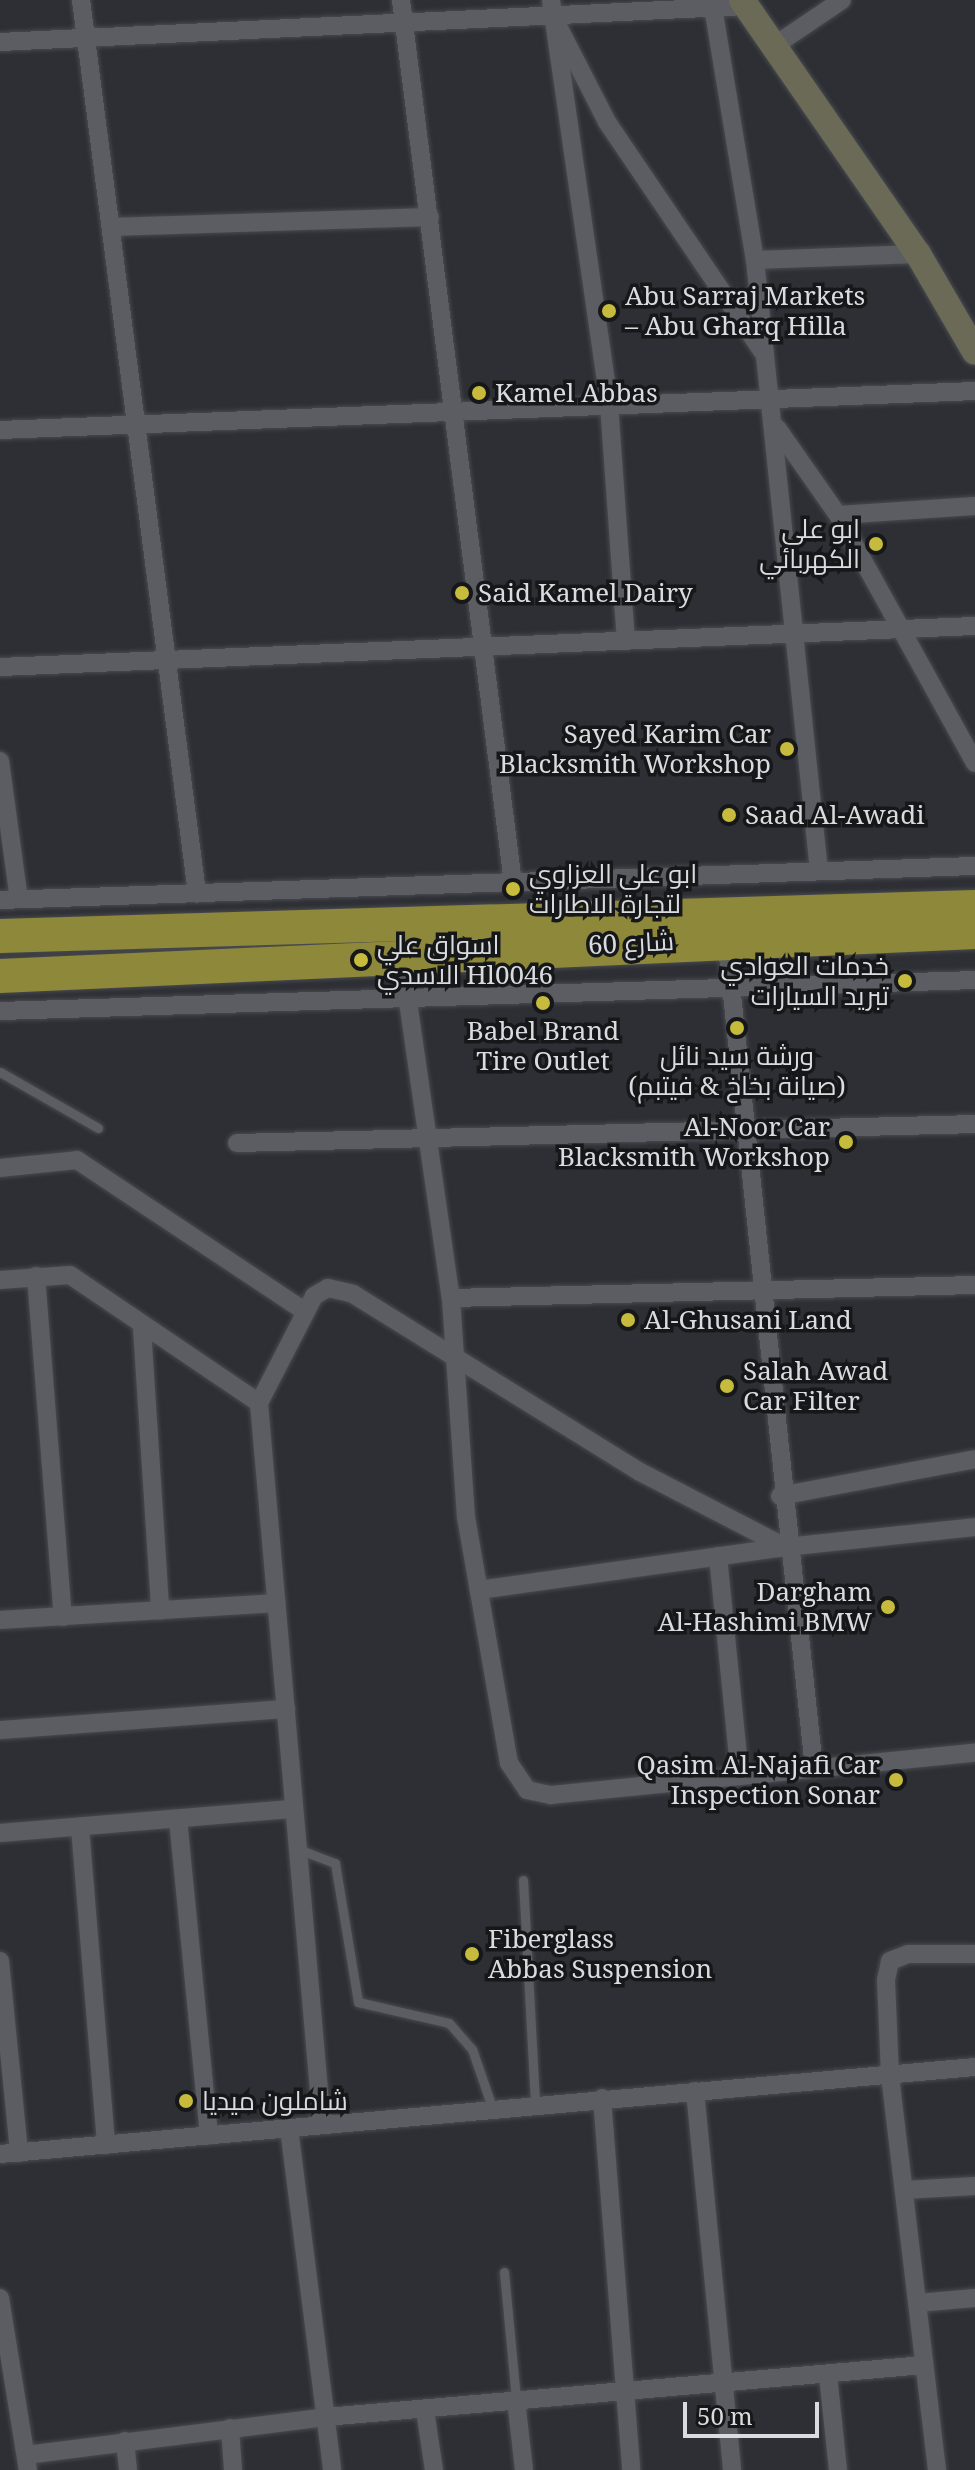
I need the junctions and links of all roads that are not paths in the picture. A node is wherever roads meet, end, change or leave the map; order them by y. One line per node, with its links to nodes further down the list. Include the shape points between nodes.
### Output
1 (81, 0): 8 (street)
2 (401, 0): 7 (street)
3 (842, 0): 10 (street)
4 (744, 3): 5 (street); 10 (street)
5 (713, 7): 6 (street); 14 (street)
6 (552, 8): 7 (street); 16 (street, via 607,122); 19 (street)
7 (404, 22): 8 (street); 11 (street)
8 (86, 38): 9 (street); 12 (street)
9 (0, 42)
10 (774, 46): 13 (street)
11 (430, 217): 12 (street); 20 (street)
12 (111, 227): 21 (street)
13 (918, 254): 14 (street); 15 (street)
14 (755, 260): 16 (street)
15 (975, 352)
16 (763, 354): 18 (street)
17 (975, 391): 18 (street)
18 (771, 397): 19 (street); 22 (street)
19 (609, 404): 20 (street); 29 (street)
20 (455, 409): 21 (street); 30 (street)
21 (137, 424): 23 (street); 31 (street)
22 (774, 425): 25 (street); 28 (street)
23 (0, 430)
24 (975, 506): 25 (street)
25 (838, 515): 27 (street)
26 (975, 626): 27 (street)
27 (903, 629): 28 (street); 34 (street)
28 (798, 633): 29 (street); 36 (street)
29 (626, 640): 30 (street)
30 (486, 646): 31 (street); 37 (street)
31 (167, 660): 32 (street); 38 (street)
32 (0, 667)
33 (0, 761): 39 (street)
34 (975, 763)
35 (975, 866): 36 (street)
36 (819, 871): 37 (street)
37 (513, 883): 38 (street)
38 (197, 893): 39 (street)
39 (19, 899): 40 (street)
40 (0, 900)
41 (975, 907): 43 (highway, شارع 60)
42 (975, 932): 44 (highway, شارع 60)
43 (0, 936)
44 (726, 938): 45 (highway, شارع 60); 48 (street)
45 (401, 953): 46 (highway, شارع 60); 49 (street)
46 (0, 976)
47 (975, 980): 48 (street)
48 (730, 991): 49 (street); 54 (street)
49 (407, 999): 50 (street); 55 (street)
50 (0, 1011)
51 (0, 1072): 53 (lane)
52 (975, 1124): 54 (street)
53 (98, 1128)
54 (742, 1134): 55 (street); 61 (street)
55 (431, 1136): 56 (street); 62 (street)
56 (237, 1143)
57 (0, 1168): 63 (street, via 77,1160)
58 (36, 1276): 59 (street); 64 (street, via 70,1275); 75 (street)
59 (0, 1280)
60 (975, 1285): 61 (street)
61 (758, 1289): 62 (street); 68 (street)
62 (451, 1298): 65 (street)
63 (304, 1311): 65 (street, via 320,1290 337,1288); 66 (street)
64 (142, 1328): 66 (street); 74 (street)
65 (453, 1354): 70 (street, via 640,1472); 72 (street)
66 (259, 1403): 73 (street)
67 (975, 1459): 68 (street)
68 (780, 1496): 70 (street)
69 (975, 1527): 70 (street)
70 (785, 1547): 71 (street); 80 (street)
71 (718, 1556): 72 (street); 81 (street)
72 (479, 1590): 81 (street, via 509,1763 527,1790 551,1795)
73 (276, 1603): 74 (street); 77 (street)
74 (160, 1610): 75 (street)
75 (63, 1617): 76 (street)
76 (0, 1620)
77 (286, 1709): 78 (street); 82 (street)
78 (0, 1730)
79 (975, 1753): 80 (street)
80 (814, 1768): 81 (street)
81 (740, 1776)
82 (294, 1809): 83 (street); 86 (street)
83 (178, 1819): 84 (street); 98 (street)
84 (80, 1827): 85 (street); 99 (street)
85 (0, 1833)
86 (298, 1849): 95 (lane, via 335,1863 358,2002 449,2023 472,2049); 96 (street)
87 (523, 1880): 94 (lane)
88 (975, 1954): 91 (street, via 908,1954 890,1961)
89 (0, 1961): 100 (street)
90 (975, 2067): 91 (street)
91 (890, 2075): 92 (street); 103 (street)
92 (695, 2091): 93 (street); 111 (street)
93 (602, 2098): 94 (street); 112 (street)
94 (535, 2105): 95 (street)
95 (493, 2110): 96 (street)
96 (322, 2125): 97 (street)
97 (289, 2128): 98 (street); 115 (street)
98 (209, 2135): 99 (street)
99 (106, 2145): 100 (street)
100 (19, 2153): 101 (street)
101 (0, 2154)
102 (975, 2186): 103 (street)
103 (904, 2190): 107 (street)
104 (504, 2272): 113 (lane)
105 (0, 2298): 109 (street)
106 (975, 2298): 107 (street)
107 (917, 2303): 108 (street)
108 (924, 2365): 110 (street); 127 (street)
109 (6, 2368): 118 (street)
110 (828, 2375): 111 (street); 126 (street)
111 (723, 2386): 112 (street); 125 (street)
112 (623, 2392): 113 (street); 124 (street)
113 (516, 2400): 114 (street); 123 (street)
114 (425, 2410): 115 (street); 122 (street)
115 (326, 2417): 116 (street); 121 (street)
116 (230, 2428): 117 (street); 120 (street)
117 (125, 2441): 118 (street); 119 (street)
118 (27, 2463)
119 (128, 2470)
120 (233, 2470)
121 (332, 2470)
122 (434, 2470)
123 (524, 2470)
124 (631, 2470)
125 (732, 2470)
126 (838, 2470)
127 (937, 2470)

